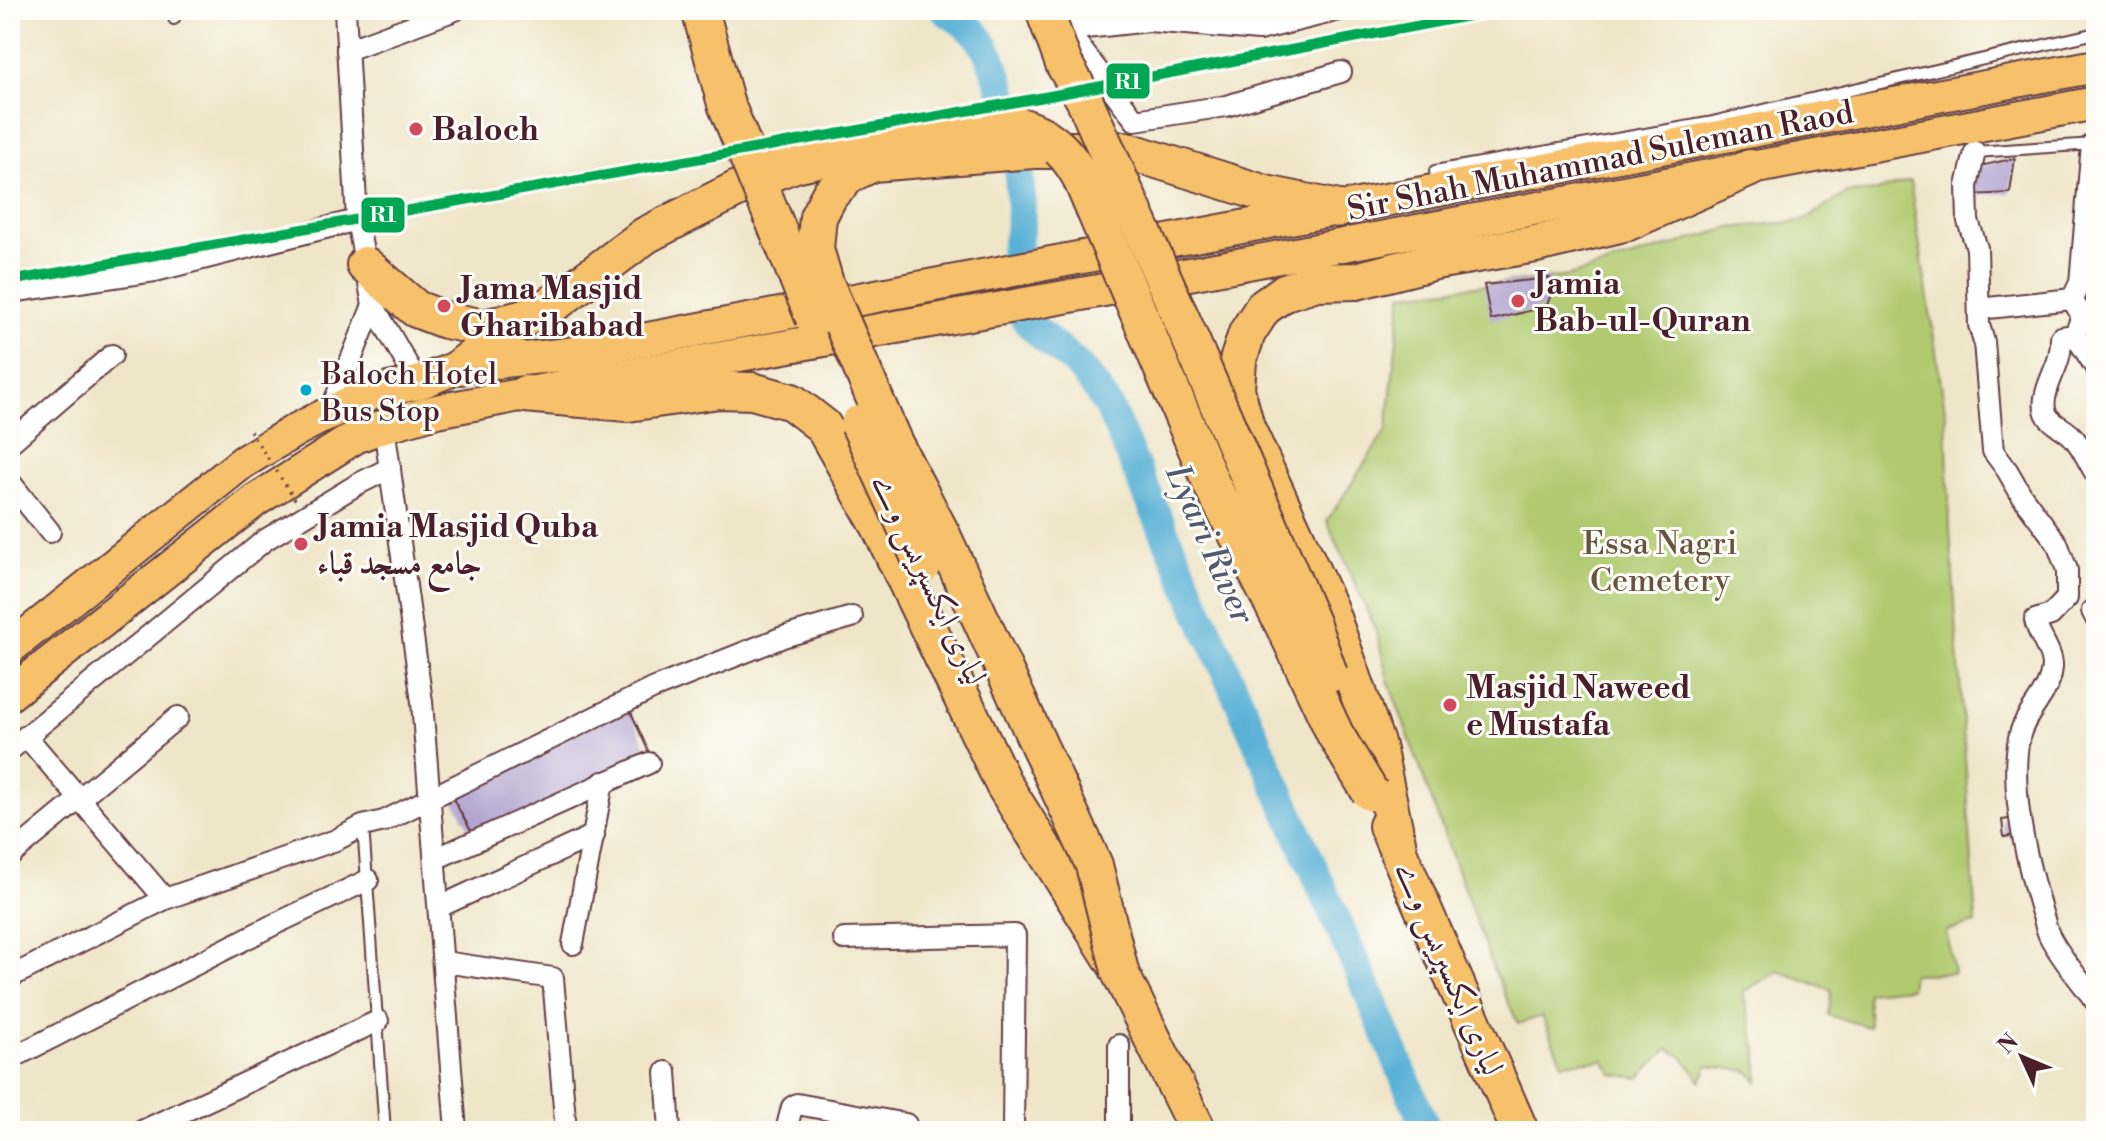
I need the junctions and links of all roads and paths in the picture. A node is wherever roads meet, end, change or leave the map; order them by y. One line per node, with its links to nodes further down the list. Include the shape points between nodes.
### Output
1 (345, 10): 11 (street)
2 (455, 10): 11 (street)
3 (700, 10): 67 (highway, لیاری ایکسپریس وے, bridge, via 726,104 849,402 1018,768)
4 (1060, 10): 8 (street)
5 (1339, 10): 9 (street)
6 (1149, 15): 7 (street); 9 (street)
7 (1104, 18): 8 (street)
8 (1056, 20): 13 (street, via 1135,120 1226,106); 53 (highway, لیاری ایکسپریس وے, bridge, via 1064,64 1192,343 1312,625)
9 (1260, 20)
10 (2096, 33): 18 (lane, via 1708,123 1435,171)
11 (347, 50): 20 (street)
12 (2096, 66): 18 (highway, Sir Shah Muhammad Suleman Raod)
13 (1341, 72)
14 (2096, 103): 17 (highway)
15 (2094, 144): 16 (lane); 23 (street, via 2080,283)
16 (1975, 152): 25 (street, via 1967,186)
17 (1750, 168): 33 (highway); 58 (highway, via 1628,222 1285,292 1263,308 1247,333 1236,389 1246,427 1329,609 1377,746)
18 (1437, 191): 19 (highway, Sir Shah Muhammad Suleman Raod)
19 (1339, 209): 29 (highway, Sir Shah Muhammad Suleman Raod, via 568,354); 67 (highway, bridge, via 1266,194 1125,150 1033,150 873,163 850,174 830,194 818,217 815,249 825,283 887,429 1094,865)
20 (357, 220): 21 (street); 22 (street, via 155,271)
21 (365, 265): 24 (street); 26 (highway, via 416,309 445,320 485,328)
22 (10, 292)
23 (2072, 299): 25 (street); 27 (street)
24 (373, 305): 31 (street); 34 (street)
25 (1979, 309): 69 (street, via 1993,451 2057,543 2067,570 2067,598 2051,615 2035,620 2052,666 2045,691 2020,733 2017,783 2032,881 2048,935)
26 (525, 318): 29 (highway); 53 (highway, bridge, via 559,300 646,235 795,164 984,123 1018,124 1050,138 1070,158 1212,485 1335,734)
27 (2083, 328): 30 (street); 39 (street, via 2061,337 2046,413 2058,429 2071,434)
28 (112, 355): 37 (street)
29 (461, 366): 31 (highway, Sir Shah Muhammad Suleman Raod)
30 (2096, 368)
31 (418, 383): 32 (highway, Sir Shah Muhammad Suleman Raod)
32 (379, 391): 34 (highway, Sir Shah Muhammad Suleman Raod); 35 (highway)
33 (525, 394): 35 (highway); 67 (highway, via 628,403 719,390 752,391 792,402 823,426 880,527 1004,785)
34 (330, 412): 46 (highway, Sir Shah Muhammad Suleman Raod, via 243,462)
35 (384, 426): 38 (street); 47 (highway, via 357,436 256,500)
36 (250, 431): 41 (path, bridge)
37 (10, 443)
38 (390, 468): 49 (street, via 265,540); 55 (street)
39 (2096, 474)
40 (10, 482): 42 (street)
41 (296, 501)
42 (50, 532)
43 (2096, 608): 45 (street)
44 (852, 617): 55 (street, via 783,637 652,689)
45 (2096, 619)
46 (10, 648)
47 (10, 694)
48 (178, 717): 54 (street)
49 (26, 736): 50 (street); 54 (street)
50 (10, 750)
51 (649, 763): 52 (street)
52 (603, 782): 57 (street); 60 (street)
53 (1370, 792): 58 (highway, لیاری ایکسپریس وے)
54 (81, 798): 59 (street); 62 (street)
55 (430, 798): 56 (street); 60 (street)
56 (363, 826): 61 (lane); 62 (street)
57 (594, 835): 63 (street); 65 (street)
58 (1398, 847): 84 (highway, لیاری ایکسپریس وے)
59 (10, 856)
60 (435, 859): 63 (street)
61 (368, 880): 70 (lane); 72 (street)
62 (165, 899): 68 (street)
63 (439, 907): 66 (street)
64 (844, 939): 81 (street, via 1015,935)
65 (573, 944)
66 (444, 962): 77 (street); 78 (street, via 553,978)
67 (1120, 971): 83 (highway, لیاری ایکسپریس وے)
68 (10, 977)
69 (2096, 1002)
70 (378, 1021): 75 (street); 76 (lane)
71 (1119, 1045): 82 (street)
72 (10, 1059)
73 (666, 1072): 79 (street)
74 (906, 1124): 80 (street, via 797,1104)
75 (142, 1131)
76 (385, 1131)
77 (456, 1131)
78 (566, 1131)
79 (670, 1131)
80 (786, 1131)
81 (1013, 1131)
82 (1119, 1131)
83 (1198, 1131)
84 (1520, 1131)

